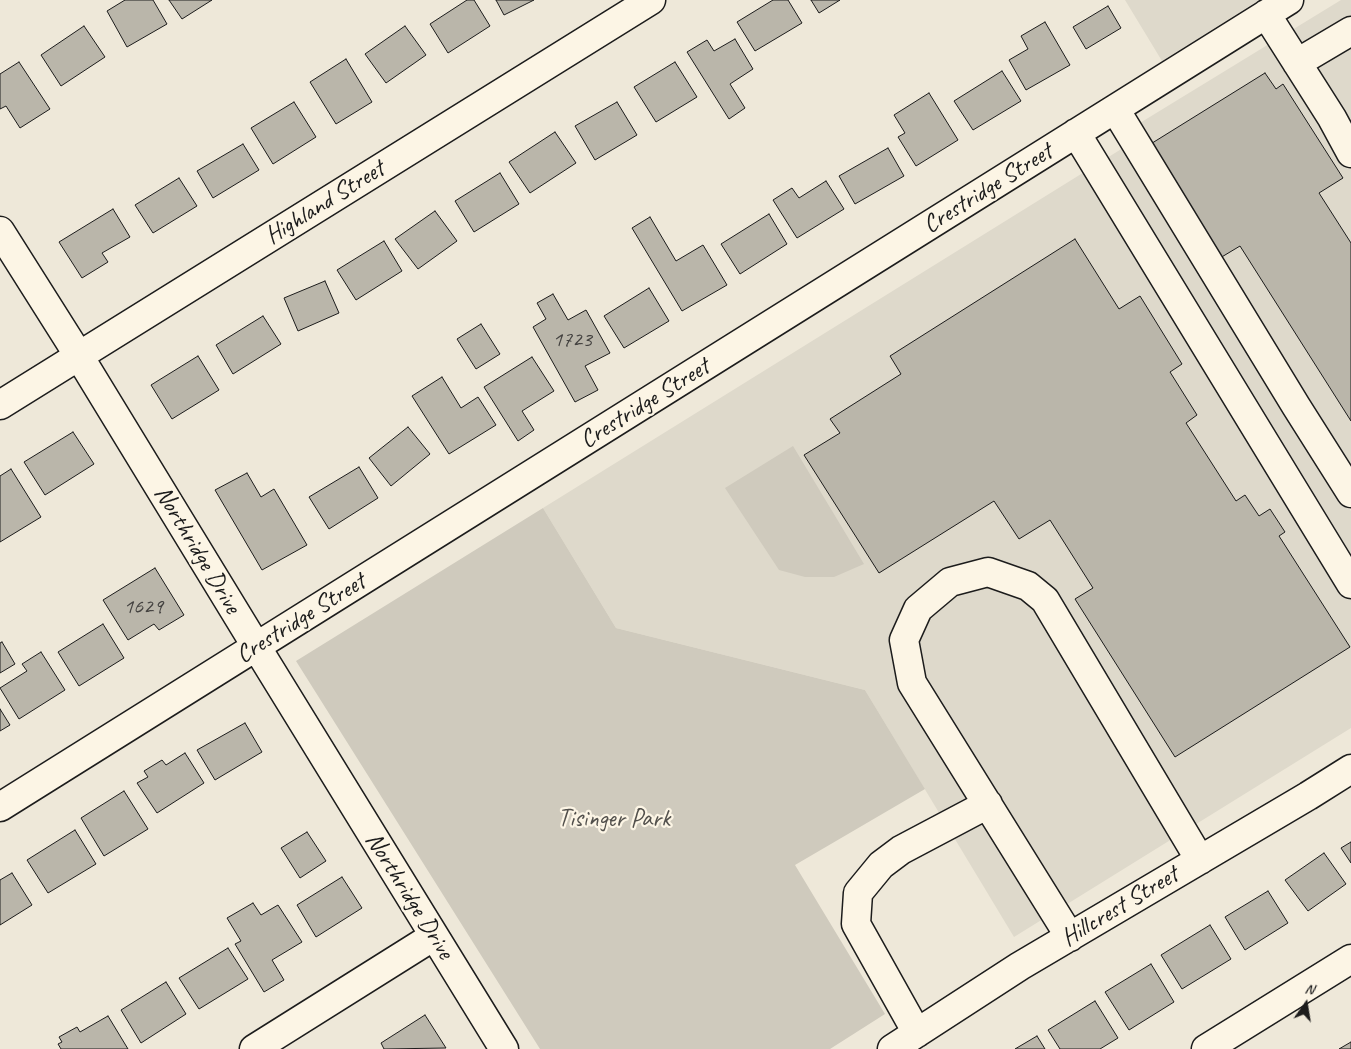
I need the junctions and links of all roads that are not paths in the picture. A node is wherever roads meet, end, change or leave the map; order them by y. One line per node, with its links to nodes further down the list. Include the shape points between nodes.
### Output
1 (650, 0): 10 (street, Highland Street)
2 (1289, 0): 3 (street, Crestridge Street)
3 (1266, 14): 5 (street); 6 (street, Crestridge Street)
4 (1351, 31): 5 (street)
5 (1297, 63): 8 (street)
6 (1115, 109): 7 (street, Crestridge Street); 12 (street)
7 (1076, 133): 13 (street); 14 (street, Crestridge Street)
8 (1351, 154)
9 (0, 231): 10 (street, Northridge Drive)
10 (79, 356): 11 (street, Highland Street); 14 (street, Northridge Drive)
11 (0, 405)
12 (1351, 493)
13 (1351, 584)
14 (256, 647): 17 (street, Crestridge Street); 19 (street, Northridge Drive)
15 (1351, 769): 18 (street, Hillcrest Street)
16 (988, 804): 18 (street, via 912,683 904,640 918,609 950,582 988,572 1028,586 1045,600); 20 (street); 22 (street, via 901,850 881,865 858,893 856,924)
17 (0, 807)
18 (1200, 860): 20 (street, Hillcrest Street)
19 (434, 936): 23 (street); 24 (street, Northridge Drive)
20 (1070, 937): 22 (street, Hillcrest Street)
21 (1351, 959): 26 (street)
22 (917, 1032): 25 (street, Hillcrest Street)
23 (254, 1049)
24 (504, 1049)
25 (892, 1049)
26 (1206, 1049)

